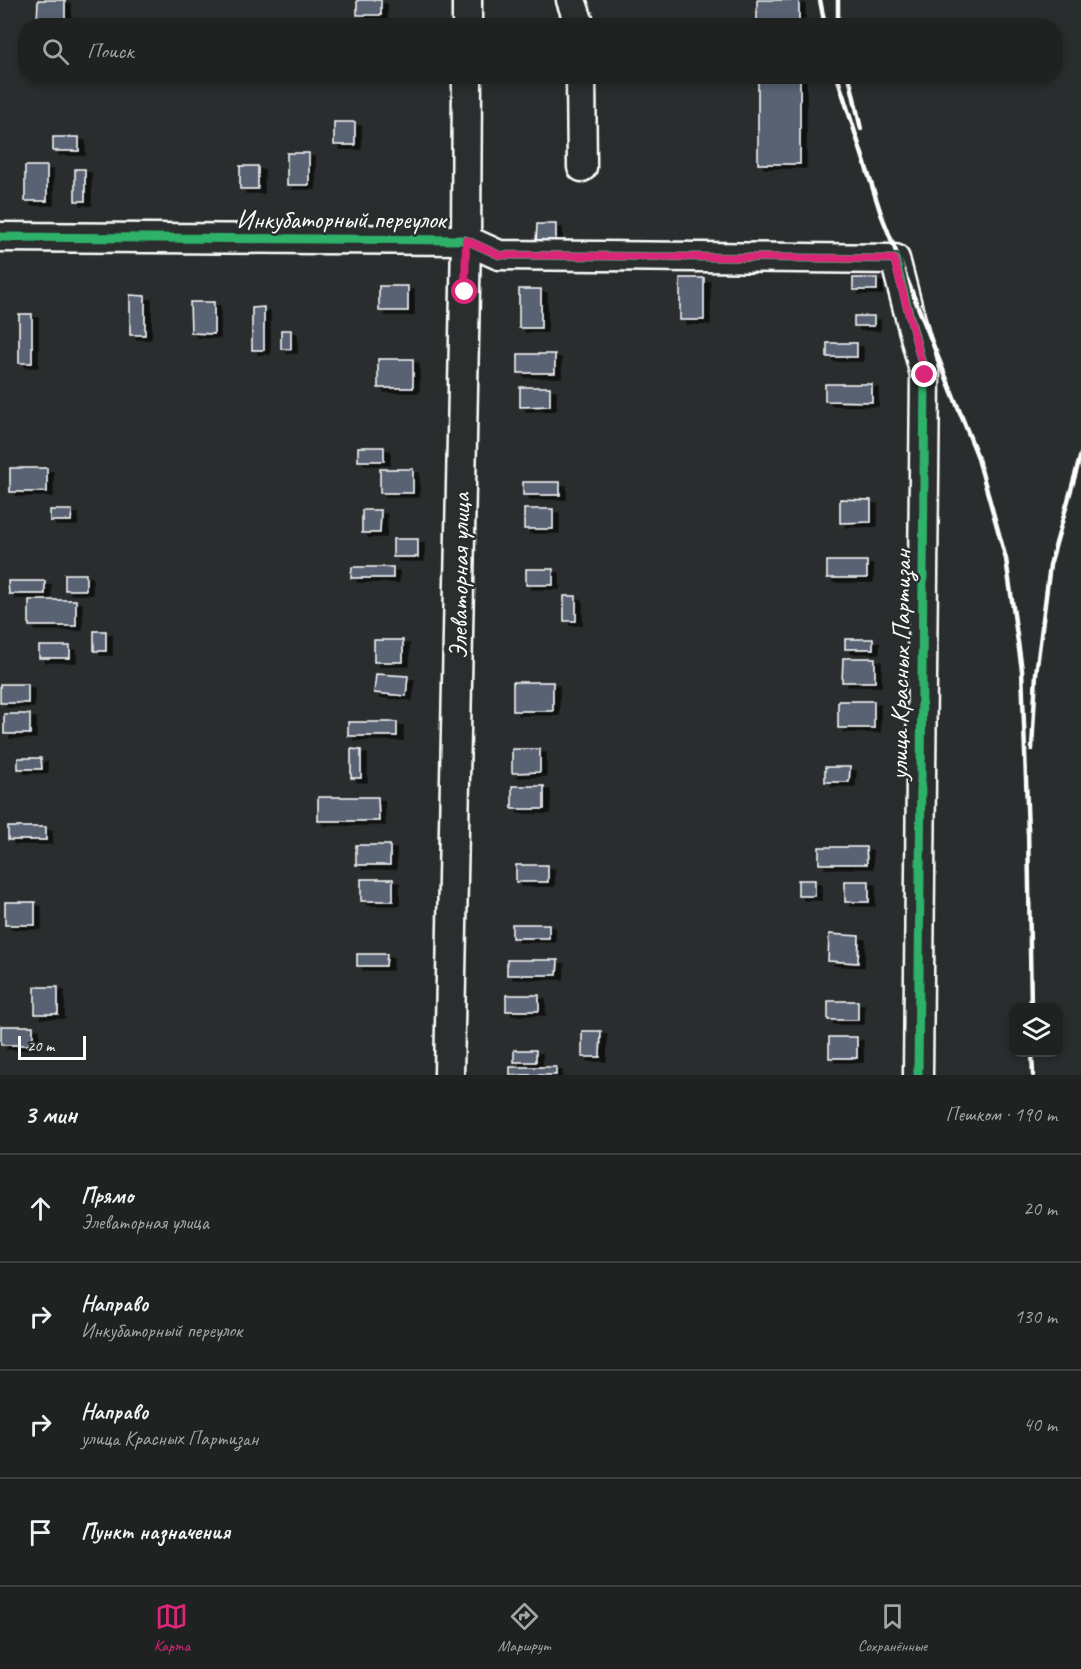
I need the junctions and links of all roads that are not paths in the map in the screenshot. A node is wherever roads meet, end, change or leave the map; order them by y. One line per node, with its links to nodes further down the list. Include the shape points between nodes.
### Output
1 (467, 0): 3 (street)
2 (571, 0): 4 (street)
3 (467, 18)
4 (577, 18)
5 (467, 84): 9 (street, Элеваторная улица)
6 (581, 84): 7 (street)
7 (582, 167)
8 (0, 237): 9 (street, Инкубаторный переулок)
9 (466, 240): 10 (street, Инкубаторный переулок, via 499,255); 11 (street, Элеваторная улица)
10 (894, 259): 12 (street, улица Красных Партизан, via 925,375)
11 (448, 1075)
12 (918, 1075)

